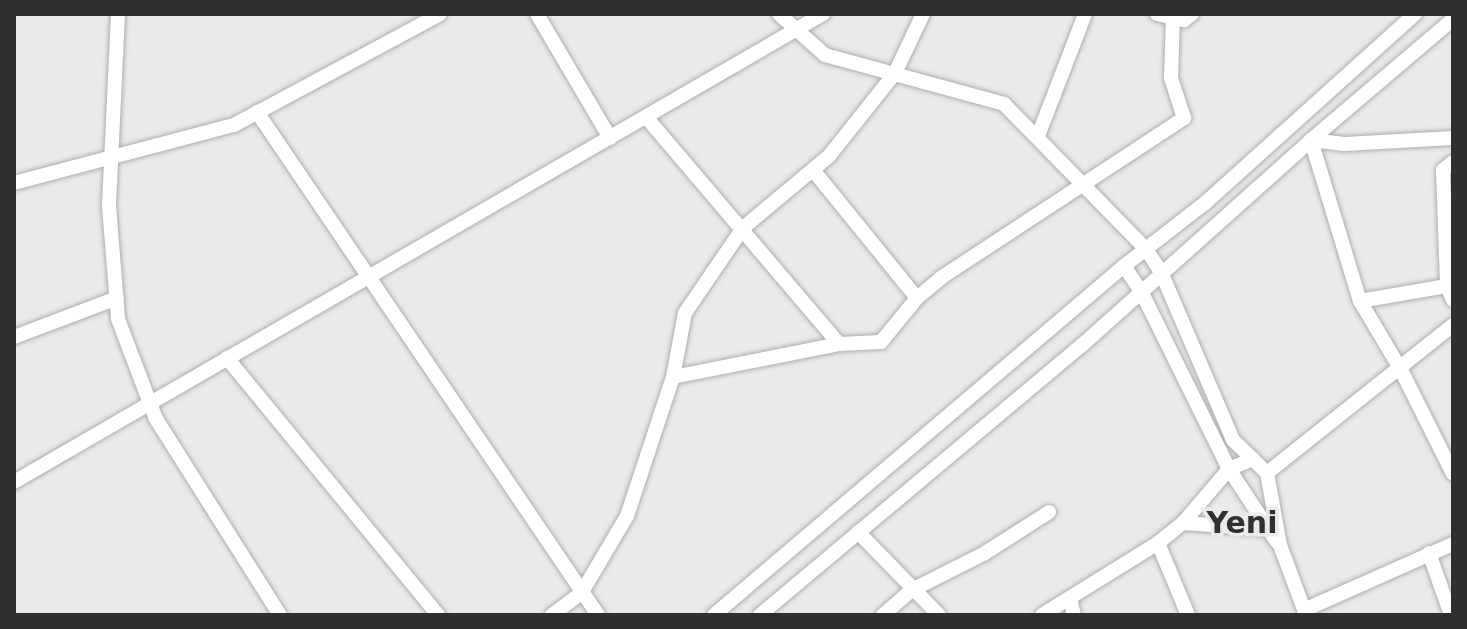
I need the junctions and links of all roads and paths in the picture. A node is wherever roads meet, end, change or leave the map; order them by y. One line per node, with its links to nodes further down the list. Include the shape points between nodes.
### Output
1 (118, 14): 21 (street)
2 (440, 14): 15 (street)
3 (537, 14): 18 (street)
4 (779, 14): 13 (street)
5 (823, 14): 13 (street)
6 (923, 14): 14 (street)
7 (1085, 14): 17 (street)
8 (1157, 14): 11 (street)
9 (1192, 14): 11 (street, via 1184,20)
10 (1415, 14): 27 (street, via 1205,203)
11 (1173, 18): 25 (street, via 1171,78 1184,118)
12 (1453, 19): 20 (street)
13 (795, 30): 14 (street, via 825,55); 16 (street)
14 (895, 73): 17 (street, via 1004,104); 23 (street)
15 (257, 112): 21 (street, via 234,125); 30 (street)
16 (646, 117): 18 (street); 26 (street)
17 (1038, 136): 25 (street)
18 (610, 138): 30 (street)
19 (1453, 138): 20 (street, via 1344,144)
20 (1311, 140): 29 (street); 35 (street)
21 (112, 160): 24 (street); 33 (street, via 109,206)
22 (1453, 162): 32 (street, via 1443,170)
23 (813, 170): 26 (street); 34 (street)
24 (14, 183)
25 (1086, 185): 27 (street); 34 (street)
26 (743, 228): 40 (street); 43 (street, via 685,313)
27 (1146, 249): 28 (street); 29 (street)
28 (1124, 266): 31 (street); 66 (street)
29 (1161, 272): 31 (street); 45 (street, via 1233,440)
30 (370, 277): 41 (street); 59 (street)
31 (1141, 291): 36 (street); 37 (street)
32 (1450, 293): 35 (street)
33 (117, 298): 39 (street); 44 (street, via 118,319)
34 (917, 298): 40 (street, via 881,342)
35 (1360, 301): 42 (street)
36 (1116, 313): 37 (street, via 1132,308); 53 (street)
37 (1154, 317): 46 (street)
38 (1453, 325): 42 (street)
39 (14, 337)
40 (839, 344): 43 (street)
41 (227, 358): 44 (street); 63 (street)
42 (1401, 370): 47 (street); 48 (street)
43 (673, 377): 59 (street, via 627,516)
44 (149, 401): 49 (street); 62 (street)
45 (1253, 459): 46 (street); 47 (street)
46 (1229, 469): 51 (street); 52 (street)
47 (1267, 473): 56 (street)
48 (1453, 474)
49 (14, 482)
50 (1049, 512): 58 (street)
51 (1183, 523): 52 (street); 54 (street)
52 (1268, 529): 56 (street)
53 (858, 532): 58 (street); 67 (street)
54 (1158, 543): 60 (street); 72 (street)
55 (1453, 544): 57 (street)
56 (1280, 546): 61 (street)
57 (1429, 553): 61 (street); 73 (street)
58 (912, 590): 68 (street); 69 (street)
59 (582, 592): 64 (street); 65 (street)
60 (1070, 598): 70 (street); 71 (street)
61 (1305, 613)
62 (280, 615)
63 (438, 615)
64 (552, 615)
65 (598, 615)
66 (714, 615)
67 (760, 615)
68 (883, 615)
69 (939, 615)
70 (1042, 615)
71 (1074, 615)
72 (1188, 615)
73 (1451, 615)

